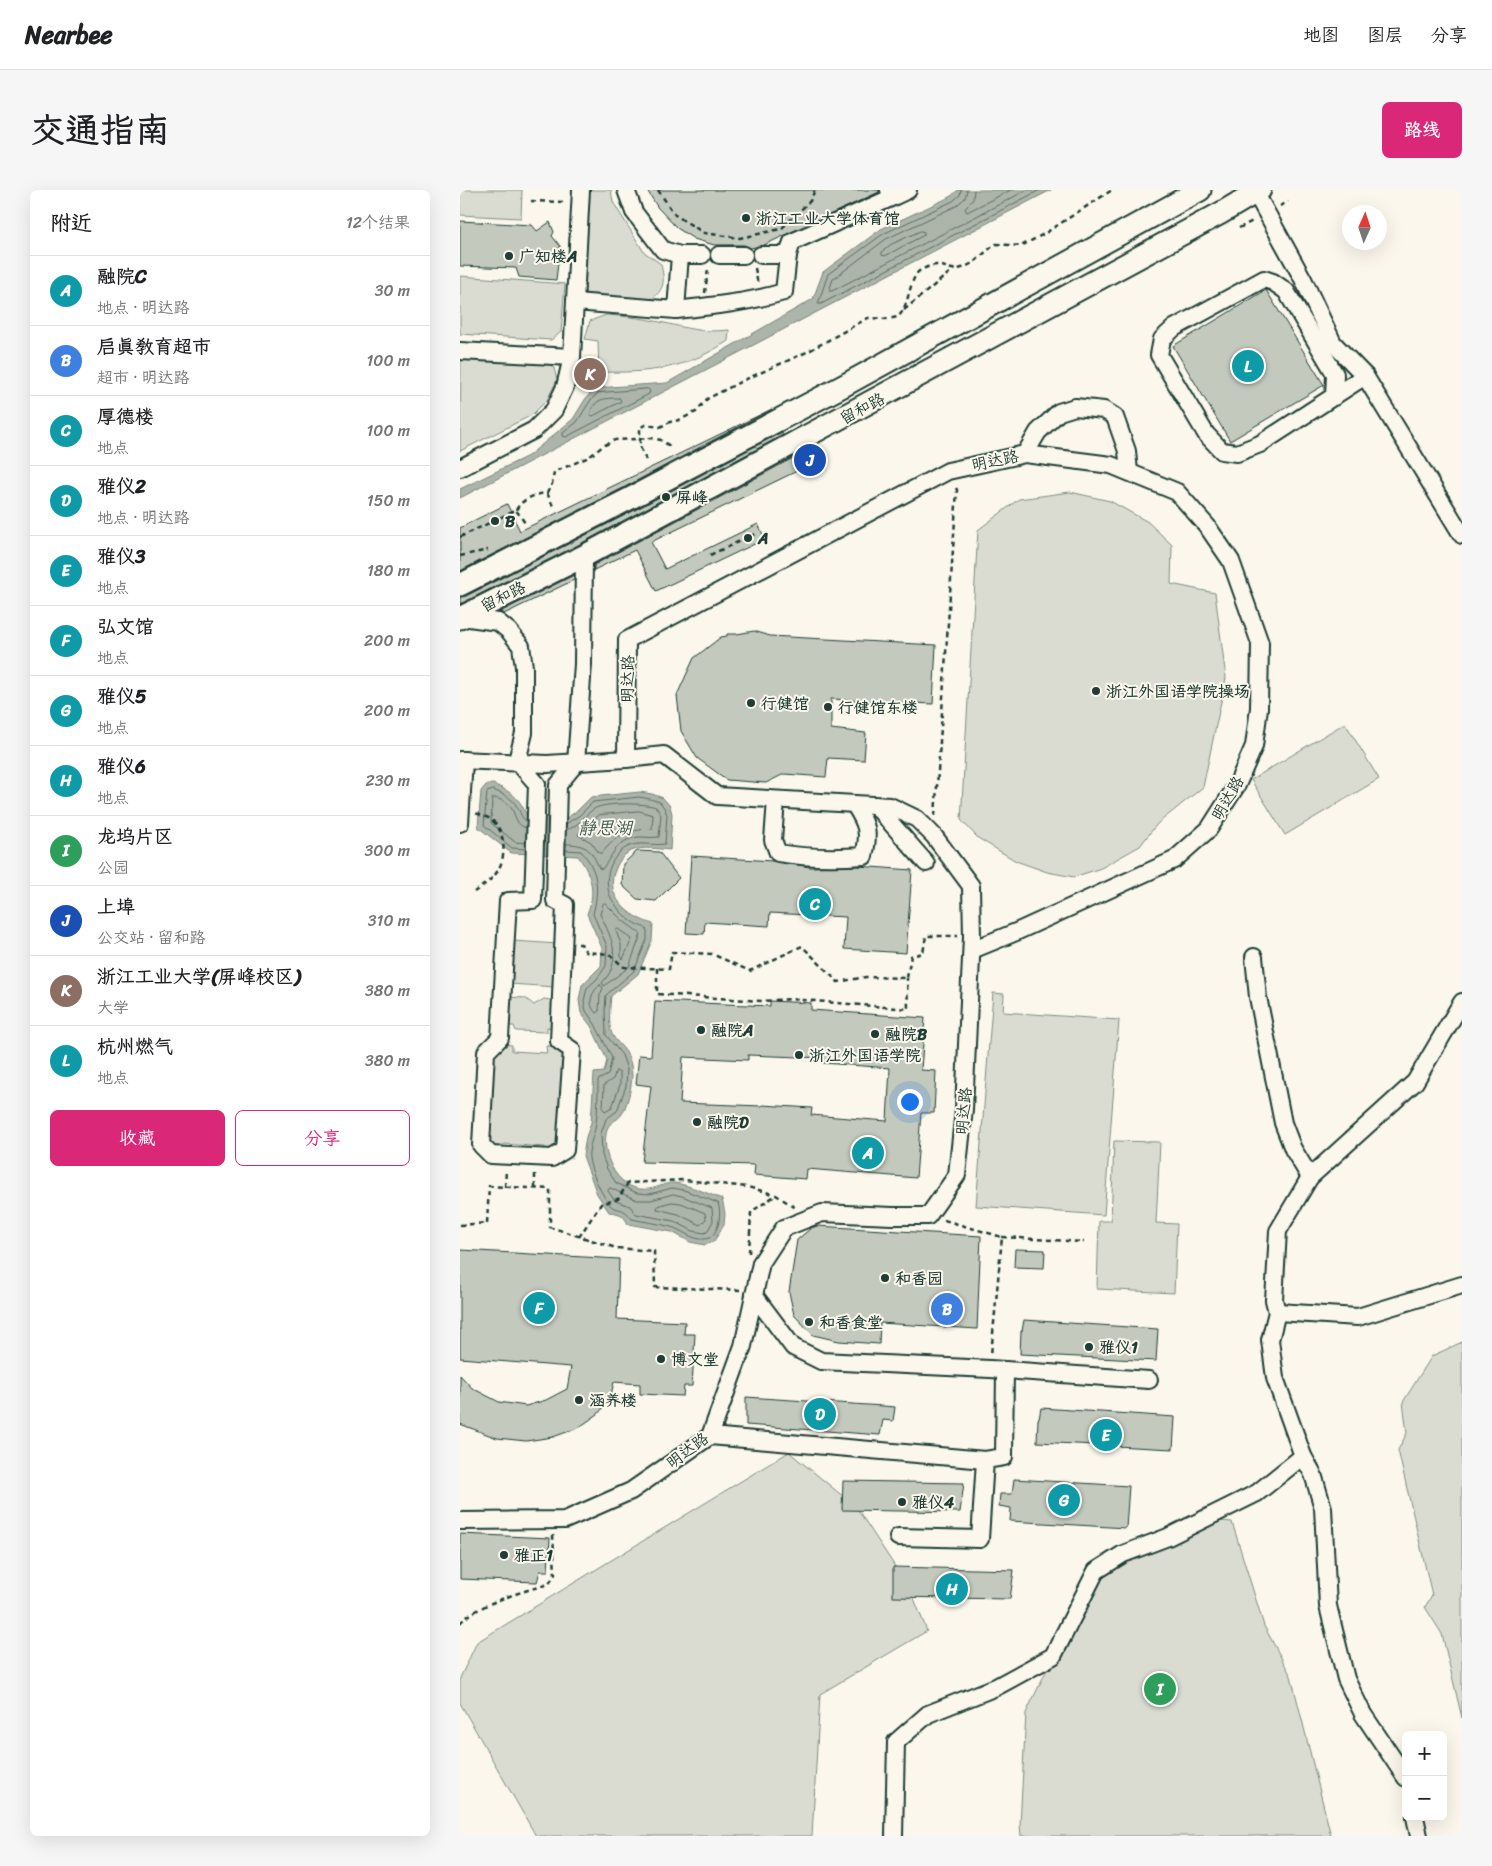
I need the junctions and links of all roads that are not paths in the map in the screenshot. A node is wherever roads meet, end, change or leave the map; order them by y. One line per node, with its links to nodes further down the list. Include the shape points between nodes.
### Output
1 (626, 190): 7 (street, via 634,212 663,250)
2 (908, 190): 5 (street)
3 (1200, 190): 22 (main road, 留和路, via 835,391)
4 (1256, 191): 15 (street, via 1333,343); 21 (main road, 留和路, via 1186,232)
5 (891, 193): 10 (street, via 792,242)
6 (581, 196): 11 (street)
7 (680, 255): 8 (street); 12 (street)
8 (744, 255)
9 (761, 255): 10 (street)
10 (788, 255): 12 (street, via 784,292 758,299)
11 (575, 302): 12 (street); 14 (street)
12 (676, 310)
13 (460, 351): 14 (street)
14 (572, 357): 18 (street, via 565,387 548,417 534,430)
15 (1365, 376): 16 (street); 20 (street)
16 (1334, 397): 16 (street, via 1260,444 1237,453 1222,451 1206,434 1159,355 1162,339 1174,328 1264,279 1273,282 1286,291 1335,374)
17 (1025, 454): 19 (street, 明达路, via 1111,464); 19 (street, via 1038,432 1060,412 1076,407 1104,410 1115,417 1127,451); 24 (street, 明达路, via 948,470 628,640)
18 (460, 468)
19 (1129, 472): 33 (street, 明达路, via 1177,492 1207,526 1231,561 1260,643 1259,708 1254,746 1237,785 1209,829 1174,860 1016,932)
20 (1462, 535)
21 (584, 556): 23 (main road, 留和路); 27 (street, via 583,664)
22 (460, 585)
23 (461, 617): 26 (street, via 498,622 521,646 524,733)
24 (626, 759): 27 (street); 28 (street, via 664,755 716,796)
25 (462, 760): 26 (street); 31 (street)
26 (517, 761): 27 (street); 27 (street, via 537,784 532,900 508,901 500,1038 486,1052 481,1145 491,1155 552,1158 565,1150 572,1050 559,1041 566,905 555,900 558,785)
27 (576, 763)
28 (776, 800): 29 (street); 29 (street, via 773,840 778,853 800,857 864,856 868,841 866,824)
29 (854, 804): 30 (street)
30 (875, 805): 32 (street); 33 (street, via 890,806 917,819 934,836 971,886)
31 (460, 817)
32 (926, 863)
33 (972, 943): 38 (street, 明达路, via 964,1109 957,1175 928,1216 822,1213 784,1228 761,1263)
34 (1254, 957): 36 (street, via 1258,997 1283,1123 1293,1149)
35 (1462, 1002): 36 (street, via 1416,1082)
36 (1310, 1177): 39 (street, via 1278,1231 1274,1300)
37 (1462, 1285): 39 (street, via 1358,1318)
38 (754, 1293): 40 (street, via 793,1347 821,1361); 42 (street, 明达路, via 742,1346)
39 (1277, 1312): 43 (street, via 1270,1340 1276,1378)
40 (998, 1369): 41 (street); 44 (street, via 1004,1457)
41 (1149, 1380)
42 (710, 1436): 44 (street); 45 (street, 明达路, via 631,1491 566,1520)
43 (1303, 1456): 47 (street, via 1313,1474 1323,1508 1328,1606 1346,1679 1363,1714); 49 (street, via 1257,1493 1168,1537 1123,1554 1096,1571 1053,1656 996,1687 928,1714 896,1742)
44 (985, 1460): 46 (street, via 980,1539)
45 (460, 1520)
46 (898, 1538)
47 (1405, 1776)
48 (1416, 1821): 50 (street)
49 (894, 1836)
50 (1419, 1836)

